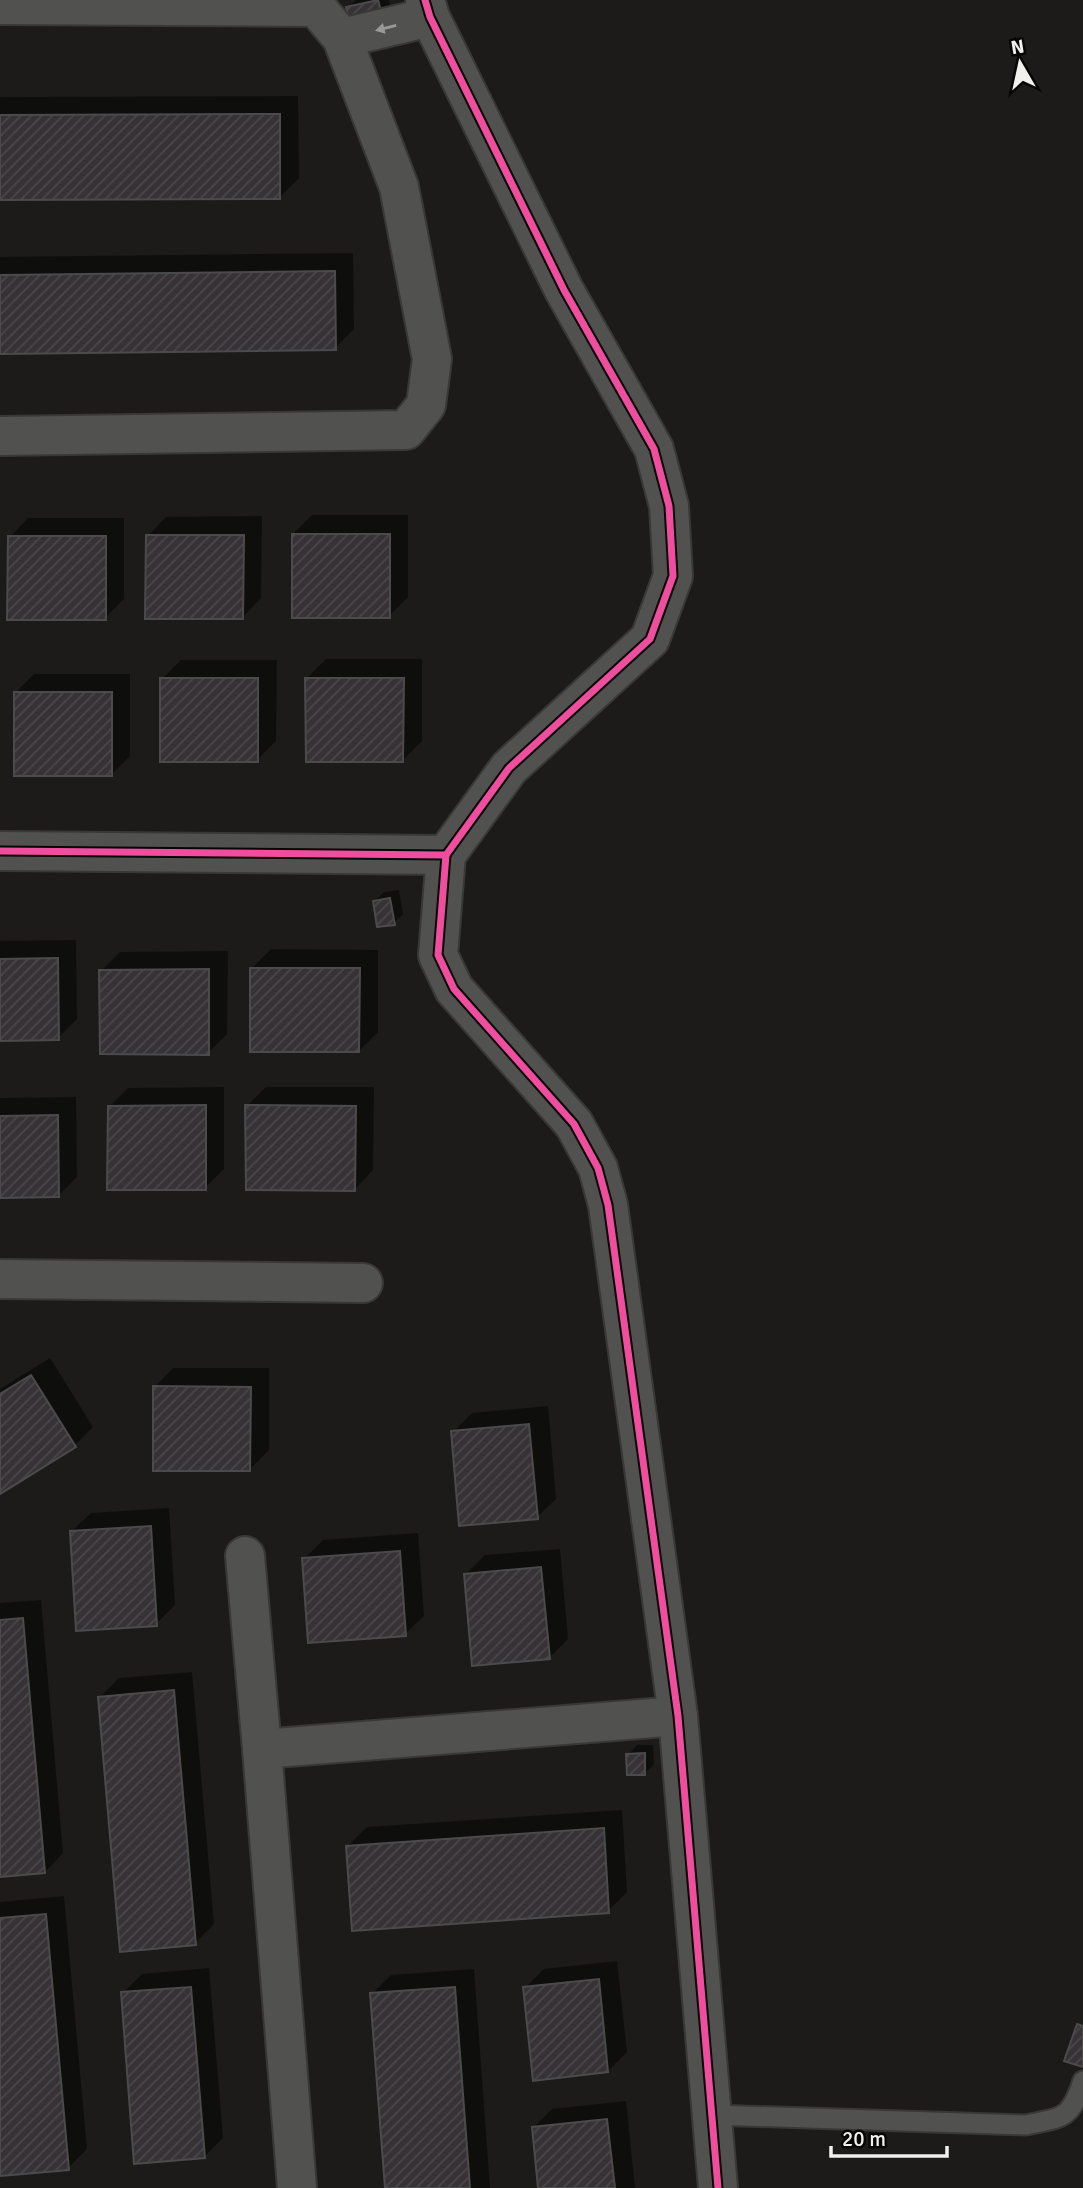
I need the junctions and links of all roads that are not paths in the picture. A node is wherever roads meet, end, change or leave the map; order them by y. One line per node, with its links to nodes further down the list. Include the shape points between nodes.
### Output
1 (321, 3): 2 (street); 4 (street)
2 (0, 5)
3 (428, 8): 4 (street, one-way to 4); 7 (street, via 564,290 654,449 669,506 673,576 650,639 509,768)
4 (342, 38): 5 (street, via 399,187 432,359 426,405 406,430)
5 (0, 436)
6 (0, 851): 7 (street)
7 (446, 855): 11 (street, via 438,955 454,989 574,1124 598,1168 608,1205)
8 (0, 1279): 9 (street)
9 (363, 1283)
10 (245, 1556): 12 (street)
11 (678, 1716): 12 (street); 14 (street)
12 (262, 1749): 15 (street)
13 (1083, 2081): 14 (lane, via 1075,2106 1062,2117 1026,2125)
14 (712, 2115): 16 (street)
15 (298, 2188)
16 (718, 2188)

